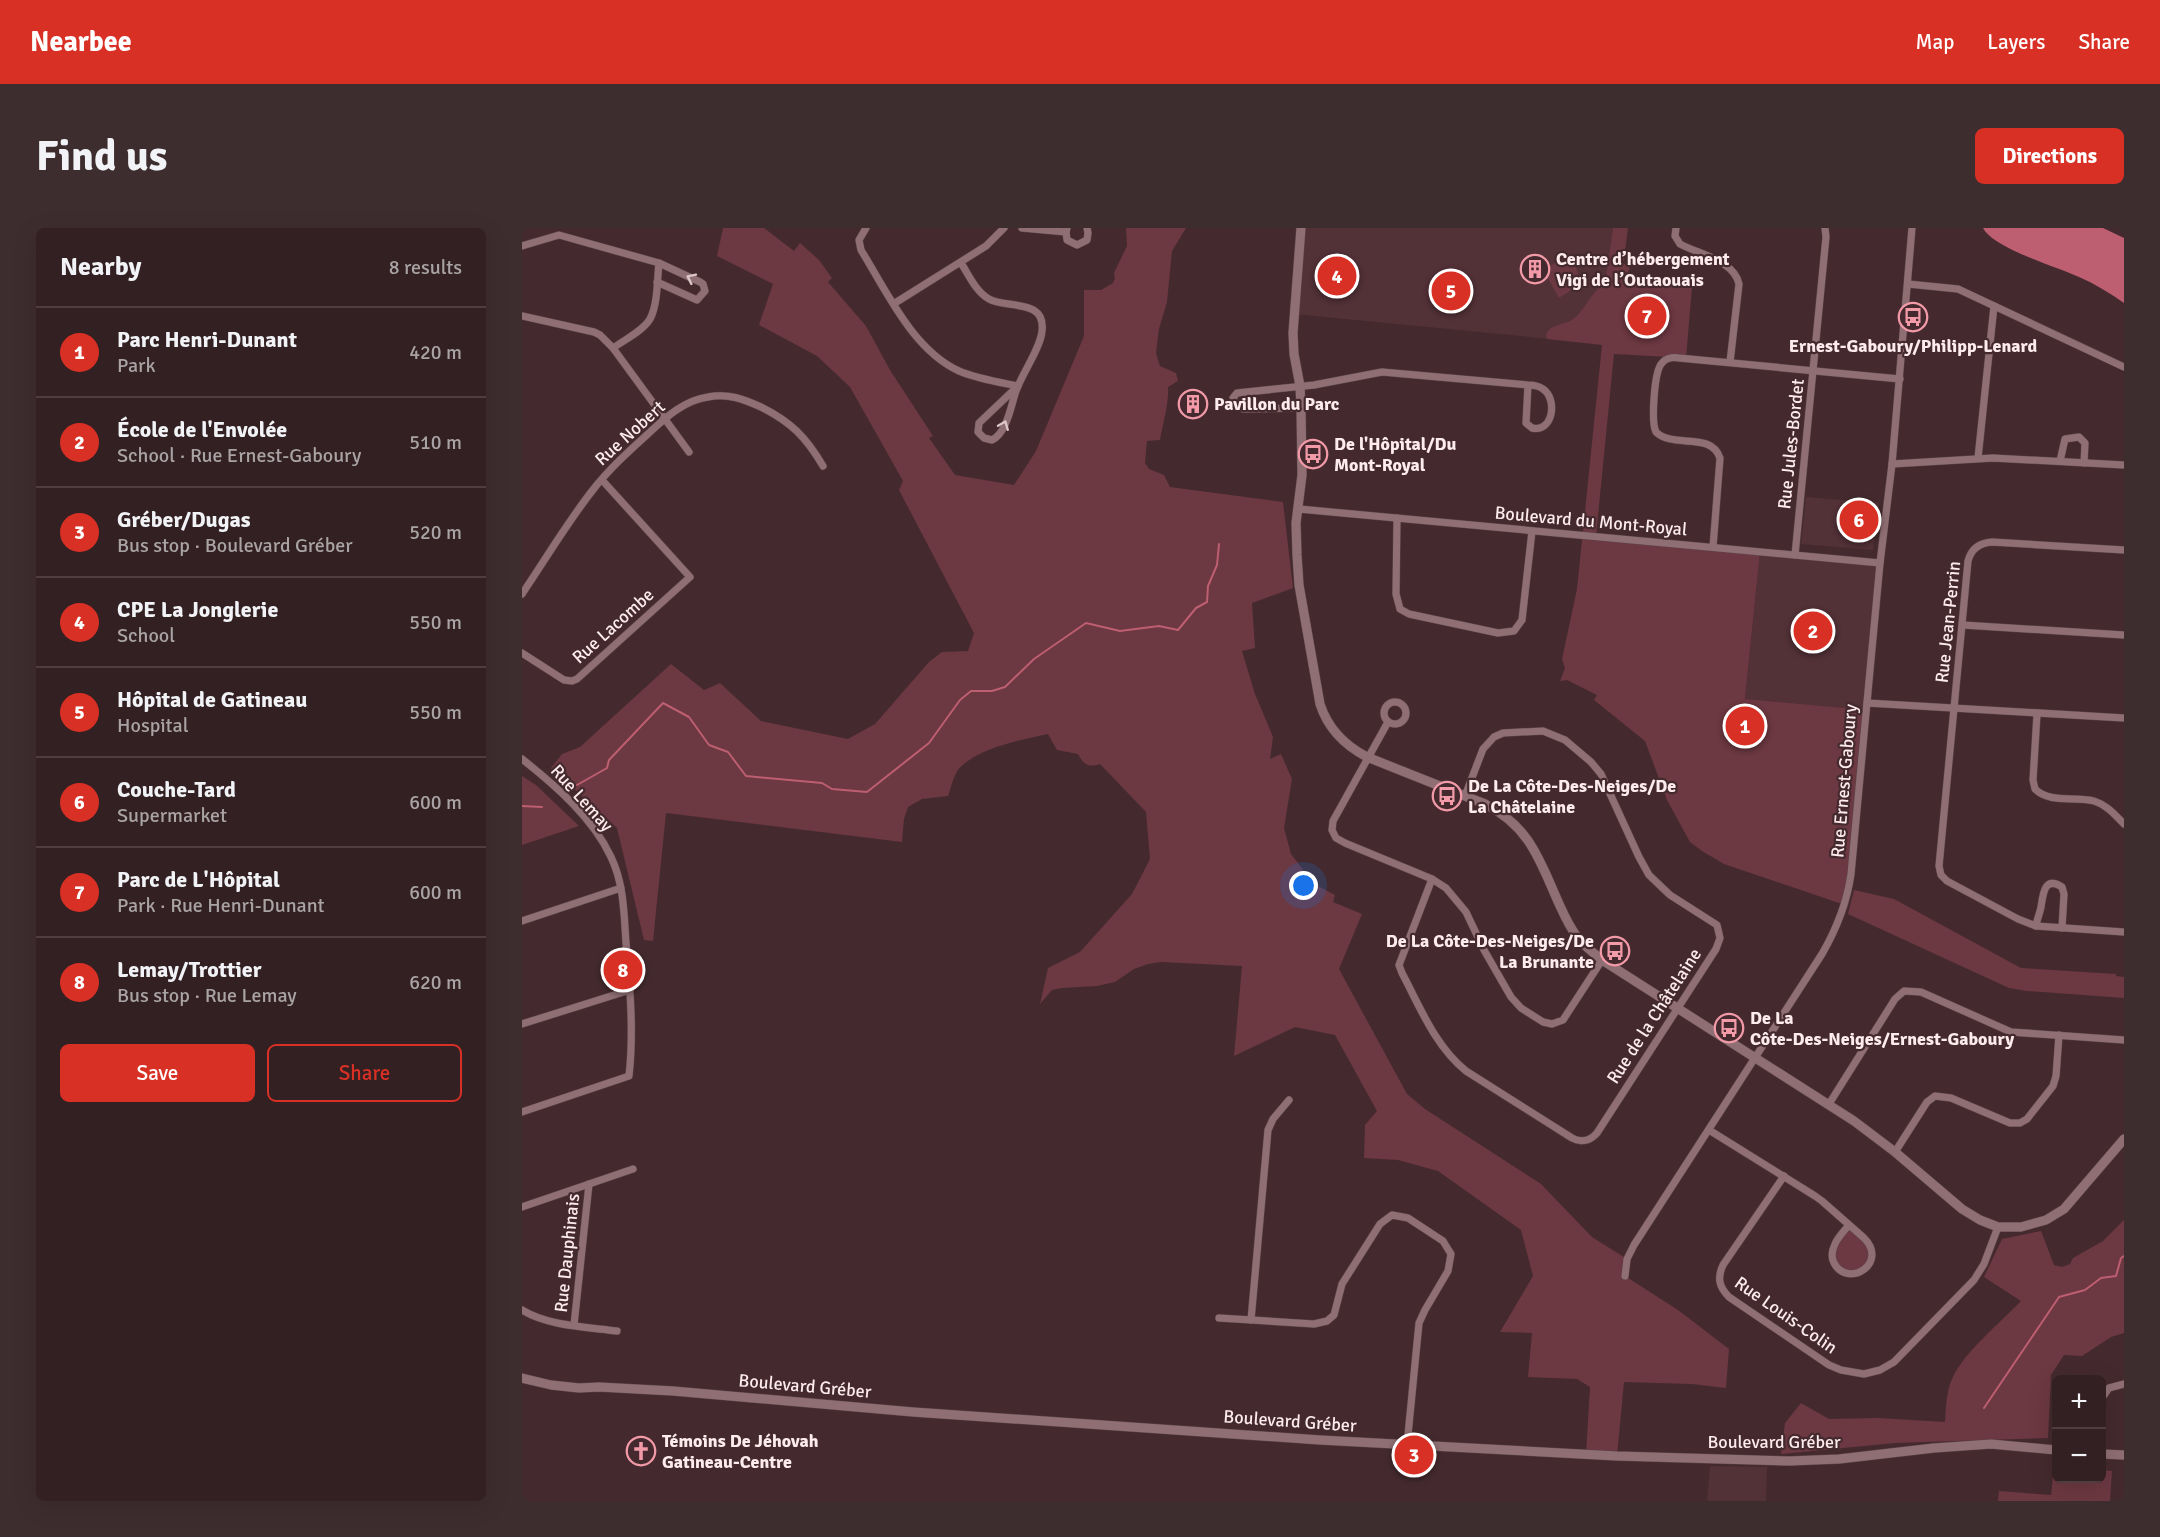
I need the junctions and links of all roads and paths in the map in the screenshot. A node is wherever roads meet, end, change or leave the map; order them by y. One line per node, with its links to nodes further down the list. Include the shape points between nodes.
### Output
1 (866, 228): 15 (street, via 860,235 861,250)
2 (1004, 228): 12 (street)
3 (1022, 228): 9 (street)
4 (1087, 228): 9 (street, via 1088,236 1081,245 1070,243)
5 (1301, 228): 25 (street, via 1293,333)
6 (1676, 228): 19 (street, via 1680,244 1728,267 1737,278)
7 (1825, 228): 21 (street, Rue Jules-Bordet)
8 (1912, 228): 14 (street, Rue Ernest-Gaboury)
9 (1066, 230)
10 (522, 246): 11 (street, via 559,235)
11 (659, 263): 13 (street); 13 (street, one-way to 11, via 697,300 705,291 704,284)
12 (961, 263): 15 (street); 24 (street, via 988,298 1026,307 1041,319 1042,335)
13 (657, 282): 18 (street, via 650,319)
14 (1908, 284): 16 (street, via 1958,289); 22 (street, Rue Ernest-Gaboury)
15 (895, 303): 24 (street, via 915,336 948,364 968,374)
16 (1994, 306): 20 (street); 29 (street)
17 (522, 316): 18 (street, via 594,332)
18 (613, 348): 27 (street)
19 (1730, 362): 21 (street); 39 (street, via 1674,357 1665,360 1658,372 1653,419 1656,432 1665,438 1707,443 1719,453)
20 (2124, 367)
21 (1813, 370): 22 (street); 41 (street, Rue Jules-Bordet)
22 (1900, 379): 32 (street, Rue Ernest-Gaboury)
23 (1528, 385): 23 (street, via 1542,388 1550,397 1550,419 1541,429 1526,423); 25 (street, via 1382,372)
24 (1018, 386): 24 (street, one-way to 24, via 979,423 978,432 984,438 992,440 1000,435)
25 (1300, 386): 26 (street); 26 (street, via 1237,393 1233,398 1236,406 1244,409)
26 (1301, 408): 36 (street)
27 (664, 418): 28 (street); 34 (street, Rue Nobert, via 701,398 741,399 789,423); 35 (street, Rue Nobert)
28 (689, 452)
29 (1978, 458): 30 (street); 32 (street)
30 (2060, 461): 31 (street); 31 (street, via 2063,441 2079,437 2085,443)
31 (2084, 463): 33 (street)
32 (1892, 464): 42 (street, Rue Ernest-Gaboury)
33 (2124, 465)
34 (823, 466)
35 (602, 480): 43 (street, Rue Nobert); 46 (street, Rue Lacombe, via 690,577 577,679 564,680)
36 (1299, 509): 37 (street, Boulevard du Mont-Royal); 52 (street, via 1299,585 1320,704 1338,736)
37 (1397, 518): 38 (street, Boulevard du Mont-Royal); 38 (street, via 1396,594 1400,609 1504,633 1518,628 1522,620)
38 (1532, 531): 39 (street, Boulevard du Mont-Royal)
39 (1713, 547): 41 (street, Boulevard du Mont-Royal)
40 (2124, 550): 44 (street, Rue Jean-Perrin, via 1980,544 1969,555)
41 (1795, 555): 42 (street, Boulevard du Mont-Royal)
42 (1880, 563): 47 (street, Rue Ernest-Gaboury)
43 (522, 594)
44 (1963, 625): 45 (street); 48 (street, Rue Jean-Perrin)
45 (2124, 635)
46 (522, 653)
47 (1867, 703): 48 (street, Rue Jean-Perrin); 68 (street, Rue Ernest-Gaboury, via 1851,874 1843,912 1828,943)
48 (1954, 708): 49 (street, Rue Jean-Perrin); 59 (street, Rue Jean-Perrin, via 1941,875 2018,920)
49 (2037, 714): 50 (street, Rue Jean-Perrin); 55 (street, via 2035,789 2048,797 2101,804)
50 (2124, 718)
51 (1388, 723): 52 (street)
52 (1367, 757): 54 (street); 56 (street, via 1333,820 1334,834 1341,842)
53 (522, 759): 57 (street, Rue Lemay, via 552,785 598,836 612,859)
54 (1465, 796): 62 (street, via 1503,813 1522,830 1572,930); 64 (street, Rue de la Châtelaine, via 1483,749 1498,735 1549,732 1591,762 1604,780 1649,875 1670,895 1714,922 1720,931 1716,949)
55 (2124, 824)
56 (1432, 879): 62 (street, via 1457,899 1511,997 1543,1022 1563,1020); 64 (street, Rue de la Châtelaine, via 1400,961 1402,973 1442,1047 1466,1071 1572,1138 1586,1141 1597,1133)
57 (621, 888): 58 (street); 63 (street, Rue Lemay)
58 (522, 921)
59 (2036, 926): 60 (street, Rue Jean-Perrin); 60 (street, via 2043,890 2054,884 2062,887 2064,894)
60 (2062, 928): 61 (street, Rue Jean-Perrin)
61 (2124, 932)
62 (1602, 960): 64 (street)
63 (630, 990): 65 (street); 71 (street, Rue Lemay, via 629,1076)
64 (1678, 1008): 68 (street)
65 (522, 1024)
66 (2059, 1035): 67 (street); 70 (street, via 2004,1030 1921,992 1904,991 1894,999); 74 (street, via 2054,1086 2027,1119 2010,1124 1951,1098 1935,1096)
67 (2124, 1040)
68 (1755, 1058): 70 (street); 72 (street, Rue Ernest-Gaboury)
69 (1289, 1100): 84 (street, via 1272,1119 1268,1130)
70 (1828, 1104): 74 (street)
71 (522, 1112)
72 (1709, 1130): 76 (street); 81 (street, Rue Ernest-Gaboury, via 1634,1245)
73 (2124, 1139): 80 (street, via 2059,1213 2021,1227)
74 (1895, 1152): 80 (street, via 1962,1209)
75 (633, 1169): 77 (street)
76 (1784, 1176): 79 (street); 80 (street, Rue Louis-Colin, via 1723,1265 1720,1286 1728,1297 1829,1365 1849,1372 1864,1374 1894,1362 1974,1280)
77 (589, 1184): 78 (street); 85 (street, Rue Dauphinais)
78 (522, 1207)
79 (1849, 1225): 79 (street, via 1867,1240 1872,1253 1870,1264 1853,1274 1837,1267 1832,1253)
80 (1998, 1227)
81 (1624, 1276)
82 (522, 1310): 85 (street)
83 (1219, 1318): 84 (street)
84 (1251, 1320): 90 (street, via 1314,1324 1327,1321 1334,1314 1342,1284 1380,1224 1392,1215 1408,1218 1443,1242 1450,1250 1450,1265 1419,1323)
85 (574, 1325): 86 (street)
86 (617, 1330)
87 (522, 1378): 90 (street, Boulevard Gréber, via 579,1388)
88 (2124, 1384): 89 (street)
89 (2106, 1392)
90 (1407, 1445): 91 (street, Boulevard Gréber, via 1772,1461 1839,1459 1991,1444)
91 (2052, 1450)
92 (2106, 1454): 93 (street)
93 (2124, 1455)

